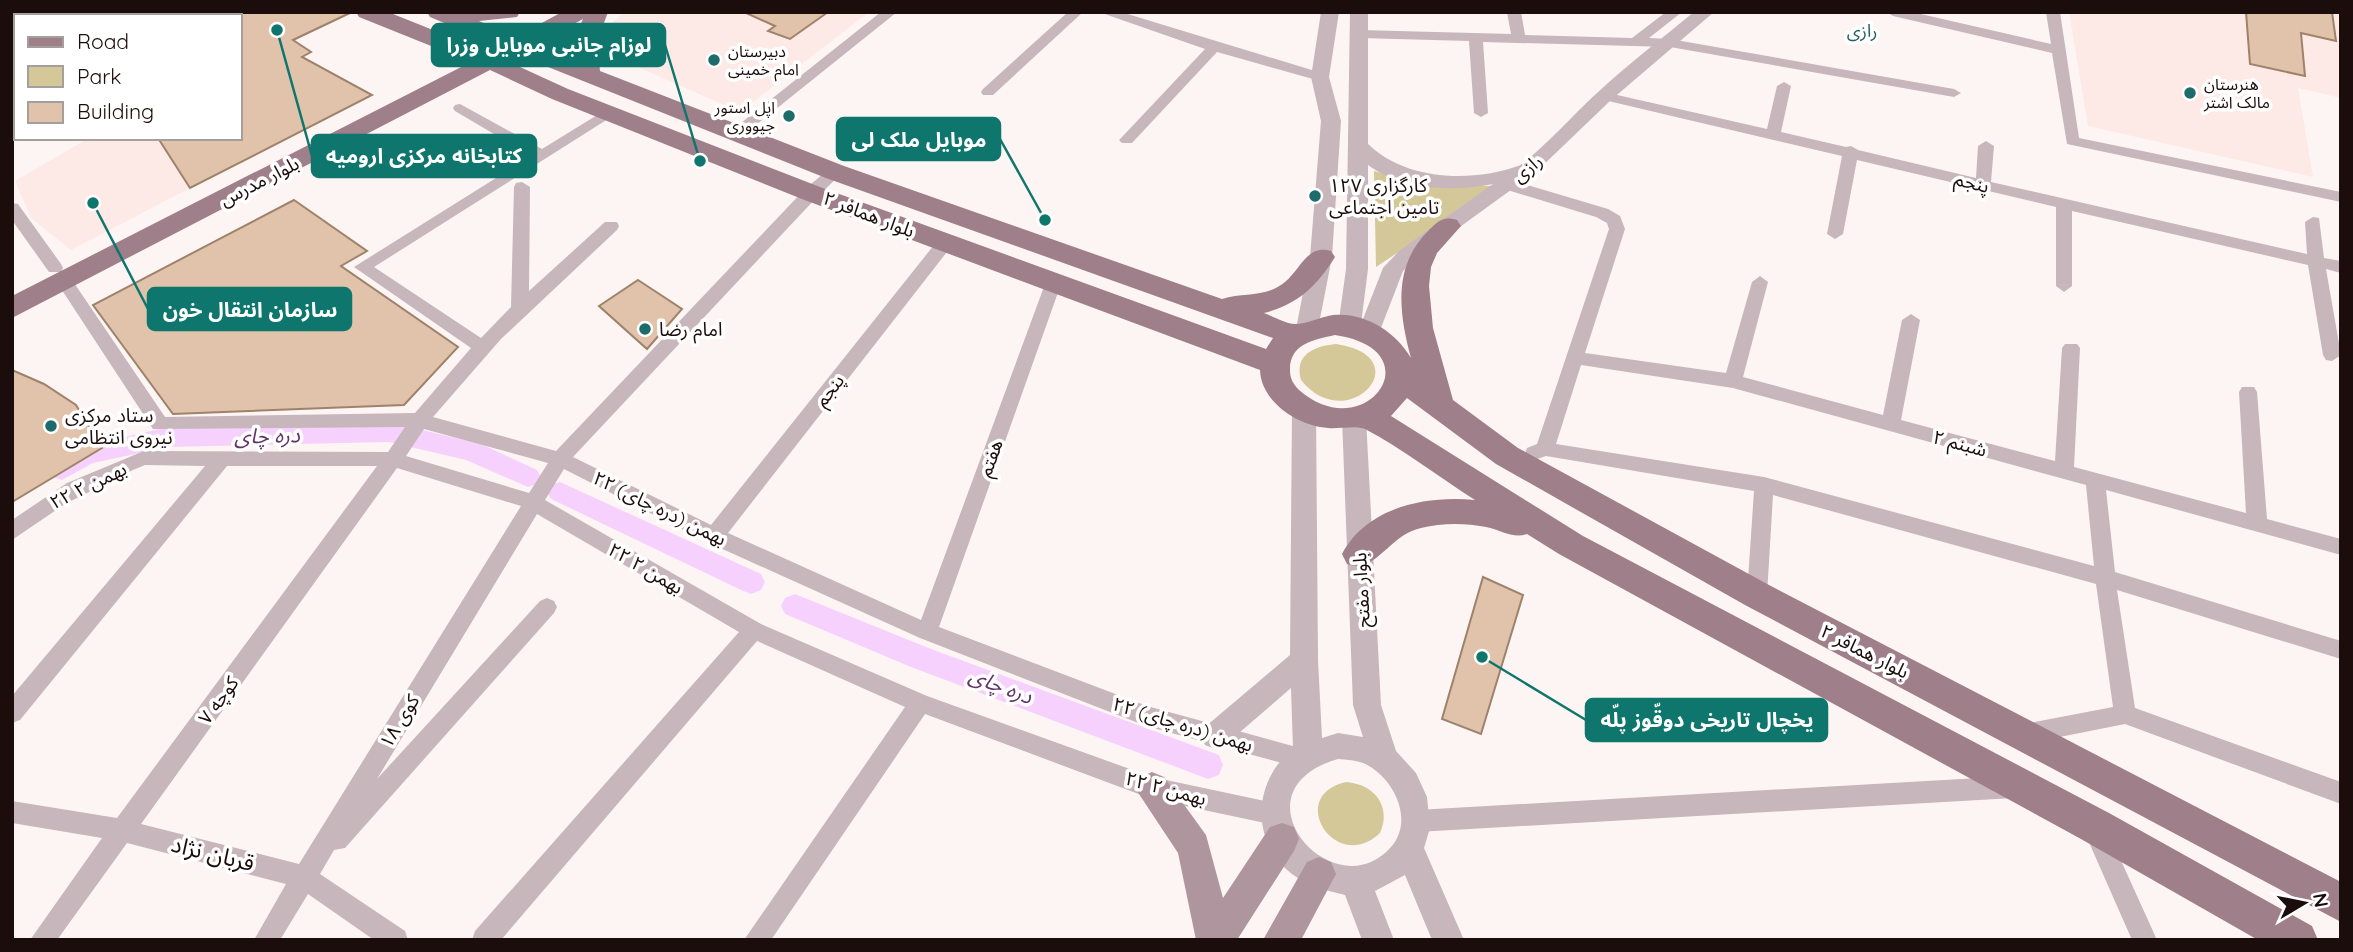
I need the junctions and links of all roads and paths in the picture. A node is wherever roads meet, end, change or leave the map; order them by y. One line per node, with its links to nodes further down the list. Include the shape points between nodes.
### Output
1 (367, 12): 23 (main road)
2 (509, 12): 16 (main road)
3 (543, 12): 23 (main road, بلوار مدرس)
4 (579, 12): 23 (main road, بلوار مدرس)
5 (597, 12): 25 (main road, via 585,42)
6 (890, 12): 36 (street)
7 (1076, 12): 28 (street)
8 (1106, 12): 22 (street)
9 (1330, 12): 26 (street)
10 (1360, 12): 17 (street)
11 (1514, 12): 19 (street)
12 (1675, 12): 20 (street)
13 (1705, 12): 21 (street, رازی)
14 (1893, 12): 24 (street)
15 (2053, 12): 24 (street)
16 (445, 15): 23 (main road)
17 (1360, 34): 18 (street); 39 (street)
18 (1476, 37): 19 (street); 35 (street)
19 (1519, 38): 20 (street)
20 (1635, 42): 21 (street)
21 (1670, 43): 29 (street); 32 (street, رازی)
22 (1214, 47): 26 (street); 38 (street)
23 (493, 49): 25 (main road, بلوار همافر ۲); 30 (main road, بلوار همافر ۲); 31 (main road, بلوار مدرس); 61 (main road, بلوار مدرس, via 152,220)
24 (2057, 50): 49 (street, via 2072,141)
25 (589, 75): 36 (main road, بلوار همافر ۲)
26 (1320, 77): 58 (street, via 1331,121)
27 (1784, 86): 37 (street)
28 (988, 92)
29 (1954, 93)
30 (560, 94): 31 (main road, via 499,87); 34 (main road, بلوار همافر ۲)
31 (427, 95): 61 (main road, بلوار مدرس)
32 (1604, 96): 37 (street, پنجم); 43 (street, رازی)
33 (460, 108): 42 (street)
34 (612, 113): 42 (street); 48 (main road, بلوار همافر ۲)
35 (1481, 113)
36 (736, 134): 44 (main road, بلوار همافر ۲)
37 (1773, 134): 41 (street, پنجم)
38 (1127, 140)
39 (1359, 145): 43 (street, via 1387,168 1432,178 1486,180); 60 (street)
40 (1986, 146): 46 (street)
41 (1851, 151): 46 (street, پنجم); 55 (street)
42 (541, 155): 72 (street, via 362,267)
43 (1530, 167): 45 (street, رازی)
44 (835, 172): 48 (street); 66 (main road, بلوار همافر ۲)
45 (1507, 184): 54 (street, رازی); 75 (street, via 1602,213 1614,220 1618,229)
46 (1983, 185): 50 (street, پنجم)
47 (522, 187): 67 (street)
48 (811, 192): 56 (main road, بلوار همافر ۲); 88 (street, کوی ۱۸)
49 (2341, 197)
50 (2064, 204): 57 (street, پنجم); 64 (street)
51 (12, 208): 61 (street)
52 (2313, 222): 57 (street)
53 (611, 226): 67 (street, کوچه ۷)
54 (1448, 226): 70 (street, رازی, via 1394,268); 80 (main road, via 1424,251 1416,273 1419,331)
55 (1835, 233)
56 (944, 244): 63 (main road, بلوار همافر ۲); 95 (street, پنجم)
57 (2316, 261): 59 (street, پنجم); 74 (street)
58 (1320, 263): 60 (street, via 1328,276 1338,278); 66 (main road, via 1292,294 1278,301); 71 (street)
59 (2341, 267)
60 (1357, 269): 70 (street)
61 (59, 275): 65 (main road, بلوار مدرس); 68 (main road, بلوار مدرس); 83 (street, ۲۲ بهمن (دره چای), via 160,424)
62 (1760, 282): 78 (street)
63 (1053, 284): 76 (main road, بلوار همافر ۲); 103 (street, هفتم)
64 (2064, 286)
65 (12, 289)
66 (1220, 306): 71 (main road, بلوار همافر ۲)
67 (520, 307): 72 (street, کوچه ۷)
68 (12, 308)
69 (1911, 320): 84 (street)
70 (1359, 330): 71 (main road, via 1335,325); 77 (main road, via 1395,354)
71 (1301, 332): 76 (main road, via 1284,342)
72 (480, 346): 83 (street, کوچه ۷)
73 (2071, 348): 89 (street)
74 (2332, 355)
75 (1575, 358): 78 (street, شبنم ۲); 85 (street)
76 (1273, 363): 81 (main road, via 1279,389)
77 (1402, 378): 80 (main road, بلوار همافر ۲); 82 (main road, via 1390,402)
78 (1733, 381): 84 (street, شبنم ۲)
79 (2248, 392): 93 (street)
80 (1440, 407): 85 (main road, بلوار همافر ۲)
81 (1304, 410): 82 (main road, via 1328,417); 105 (street)
82 (1360, 417): 96 (main road); 98 (street, بلوار مفتح)
83 (418, 420): 87 (street, کوچه ۷); 88 (street, ۲۲ بهمن (دره چای))
84 (1891, 424): 89 (street, شبنم ۲)
85 (1530, 455): 91 (street); 100 (main road, بلوار همافر ۲)
86 (223, 457): 87 (street, ۲۲ بهمن ۲); 94 (street, ۲۲ بهمن ۲, via 144,458 35,511); 107 (street)
87 (394, 459): 92 (street, ۲۲ بهمن ۲); 119 (street, کوچه ۷)
88 (560, 459): 92 (street, کوی ۱۸); 95 (street, ۲۲ بهمن (دره چای))
89 (2064, 471): 90 (street, شبنم ۲)
90 (2095, 480): 93 (street, شبنم ۲); 99 (street)
91 (1764, 485): 99 (street); 100 (street)
92 (533, 502): 102 (street, ۲۲ بهمن ۲); 122 (street, کوی ۱۸)
93 (2258, 524): 97 (street, شبنم ۲)
94 (12, 532)
95 (714, 536): 103 (street, ۲۲ بهمن (دره چای))
96 (1571, 545): 98 (main road, via 1499,516 1469,511 1394,523); 113 (main road)
97 (2341, 547)
98 (1359, 554): 112 (street, بلوار مفتح, via 1367,705)
99 (2105, 578): 104 (street); 108 (street)
100 (1757, 595): 109 (main road, بلوار همافر ۲)
101 (547, 607): 122 (street)
102 (754, 630): 106 (street, ۲۲ بهمن ۲); 128 (street)
103 (927, 632): 110 (street, ۲۲ بهمن (دره چای), via 1146,716)
104 (2341, 650)
105 (1304, 660): 110 (street); 111 (street)
106 (920, 703): 114 (street, ۲۲ بهمن ۲); 129 (street)
107 (12, 713)
108 (2125, 714): 109 (street); 115 (street)
109 (2024, 734): 124 (main road, بلوار همافر ۲)
110 (1215, 736): 111 (street, ۲۲ بهمن (دره چای))
111 (1304, 756): 112 (street, via 1338,746 1370,752); 117 (street, via 1282,778 1275,795)
112 (1384, 760): 120 (street, via 1402,777 1413,797)
113 (2020, 786): 118 (main road); 120 (street)
114 (1152, 788): 117 (street, ۲۲ بهمن ۲); 130 (main road, via 1194,847)
115 (2341, 793)
116 (12, 812): 119 (street, قربان نژاد)
117 (1278, 826): 121 (street, via 1304,865); 130 (main road)
118 (2095, 827): 134 (street); 135 (main road)
119 (122, 830): 122 (street, قربان نژاد); 125 (street, کوچه ۷)
120 (1413, 835): 123 (street, via 1387,871); 133 (street)
121 (1319, 874): 123 (street); 131 (main road)
122 (304, 877): 126 (street, کوی ۱۸); 127 (street, قربان نژاد)
123 (1355, 880): 132 (street)
124 (2341, 903)
125 (42, 940)
126 (266, 940)
127 (396, 940)
128 (484, 940)
129 (756, 940)
130 (1215, 940)
131 (1281, 940)
132 (1378, 940)
133 (1448, 940)
134 (2145, 940)
135 (2298, 940)

